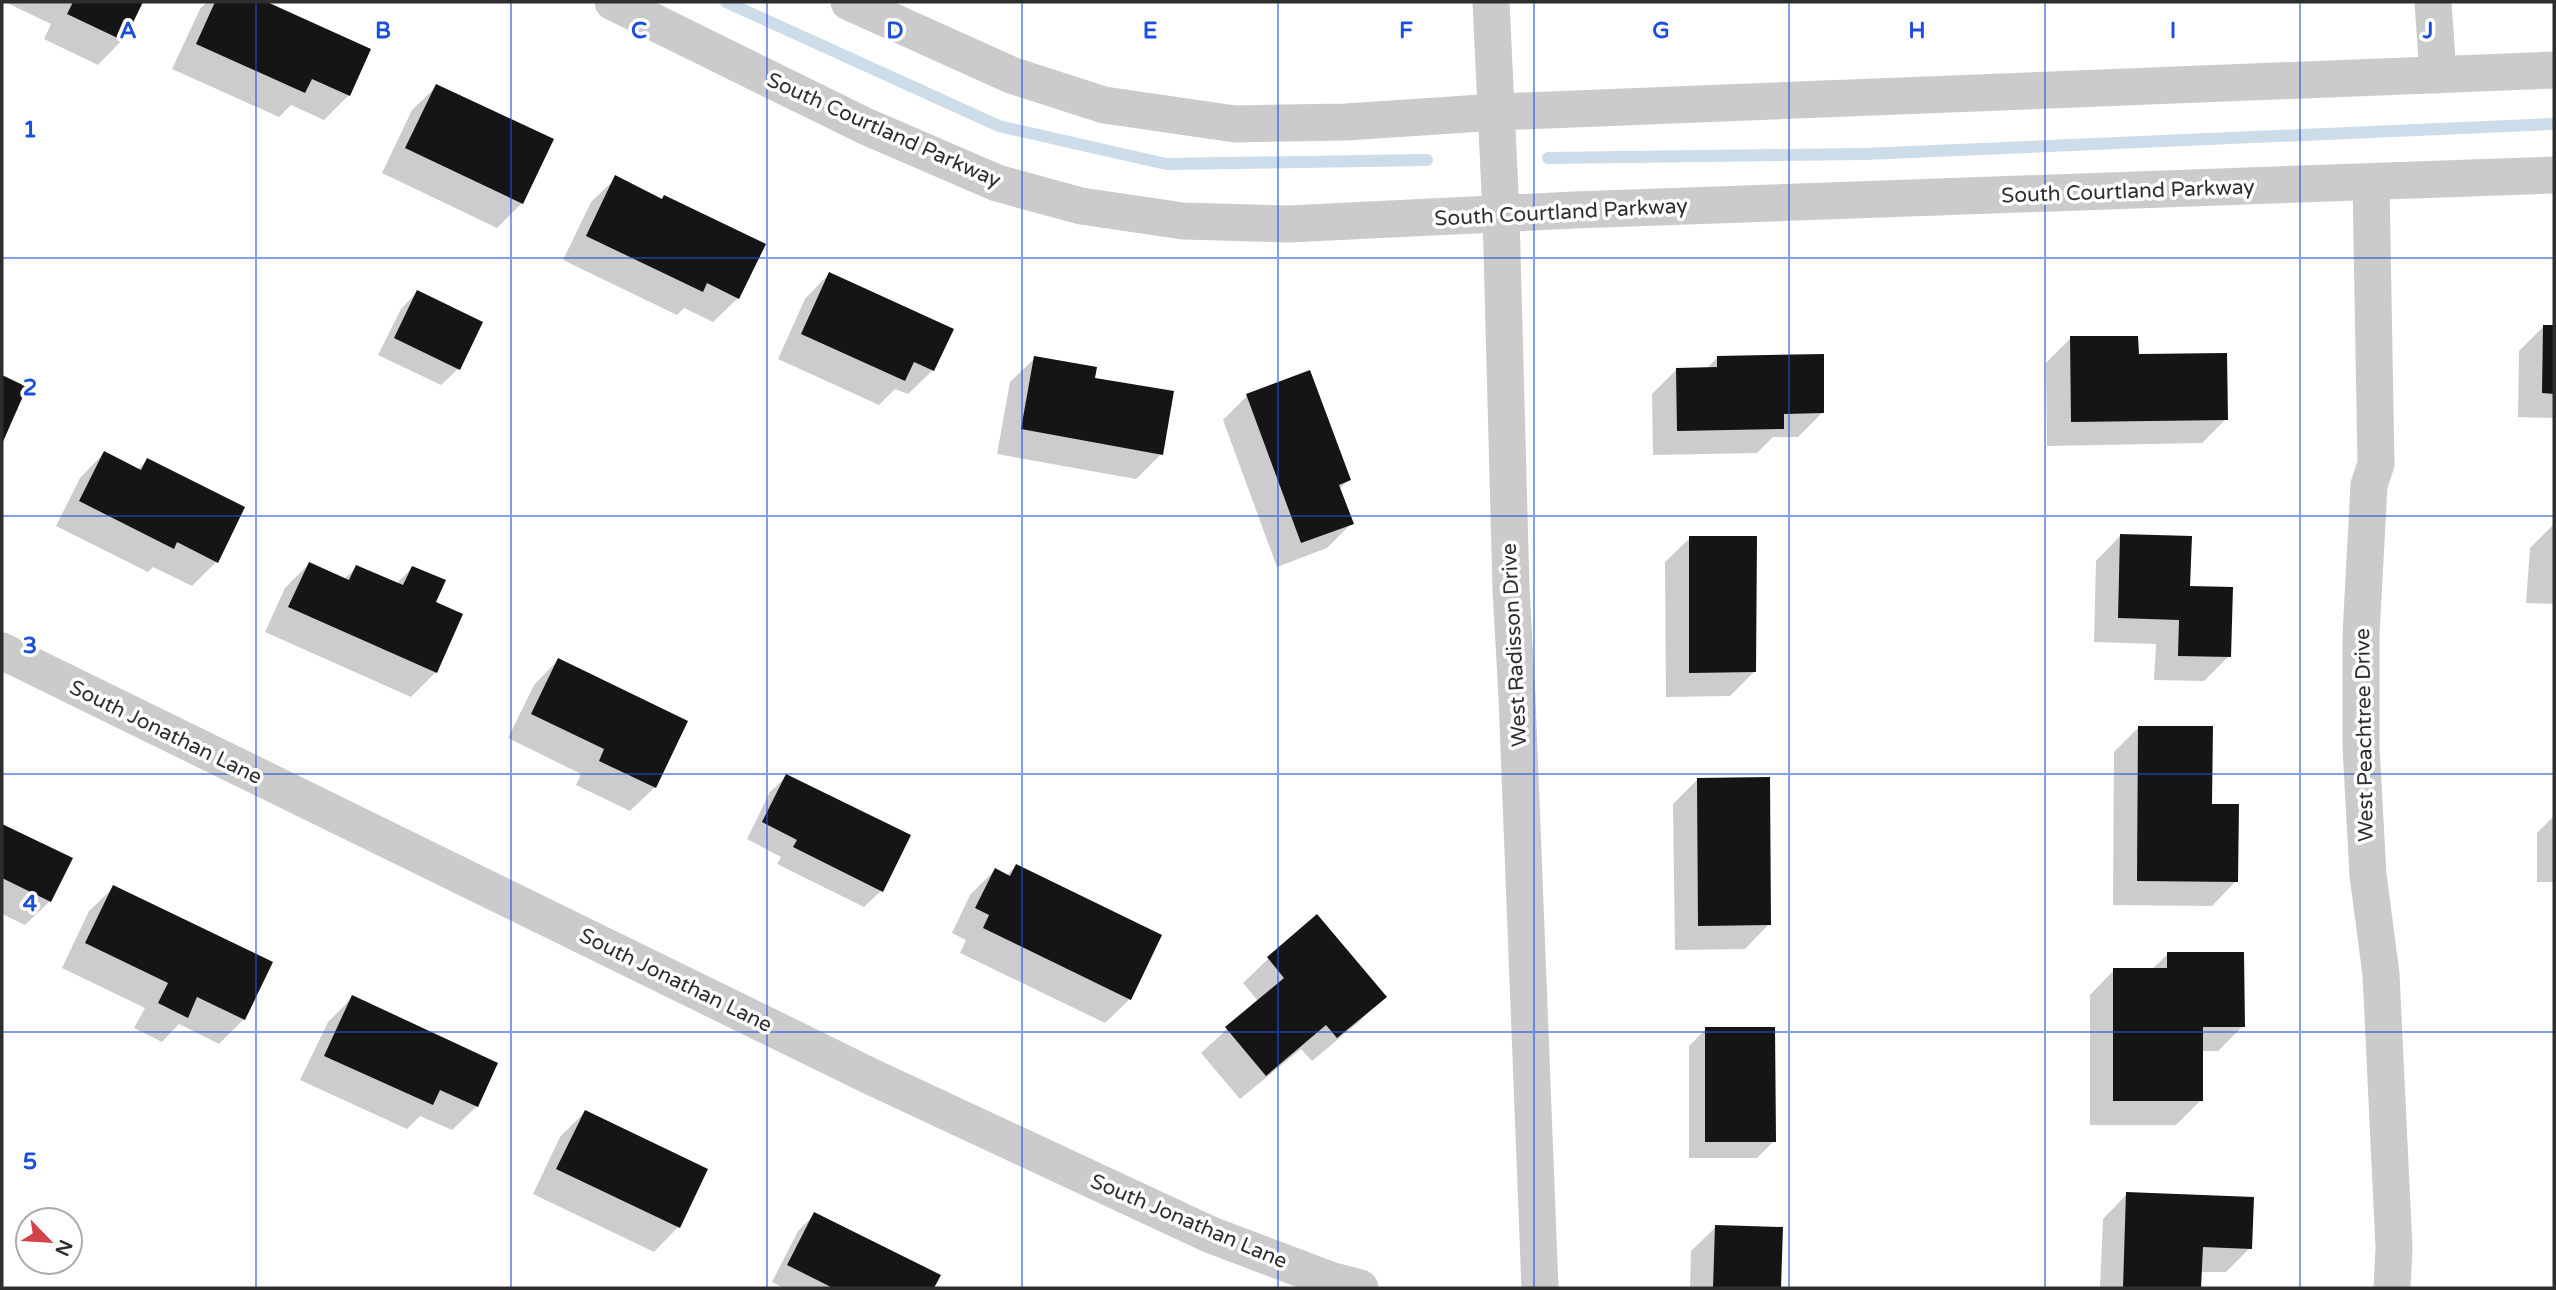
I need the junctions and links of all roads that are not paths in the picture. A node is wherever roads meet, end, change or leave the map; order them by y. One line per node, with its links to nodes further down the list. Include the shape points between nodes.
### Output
1 (613, 2): 10 (street, South Courtland Parkway, via 865,126 997,183 1081,206 1183,221 1289,224)
2 (849, 2): 7 (street, via 1011,75 1104,105 1235,124)
3 (1491, 2): 7 (street, West Radisson Drive)
4 (2433, 2): 6 (street)
5 (2554, 70): 6 (street)
6 (2438, 75): 7 (street)
7 (1497, 112): 10 (street, West Radisson Drive)
8 (2554, 175): 9 (street, South Courtland Parkway)
9 (2371, 183): 10 (street, South Courtland Parkway); 14 (street, West Peachtree Drive, via 2376,464 2370,485 2363,608 2361,747 2368,874 2381,974)
10 (1501, 214): 13 (street, West Radisson Drive)
11 (2, 651): 12 (street, South Jonathan Lane, via 872,1077 1211,1235)
12 (1360, 1288)
13 (1539, 1288)
14 (2392, 1288)

